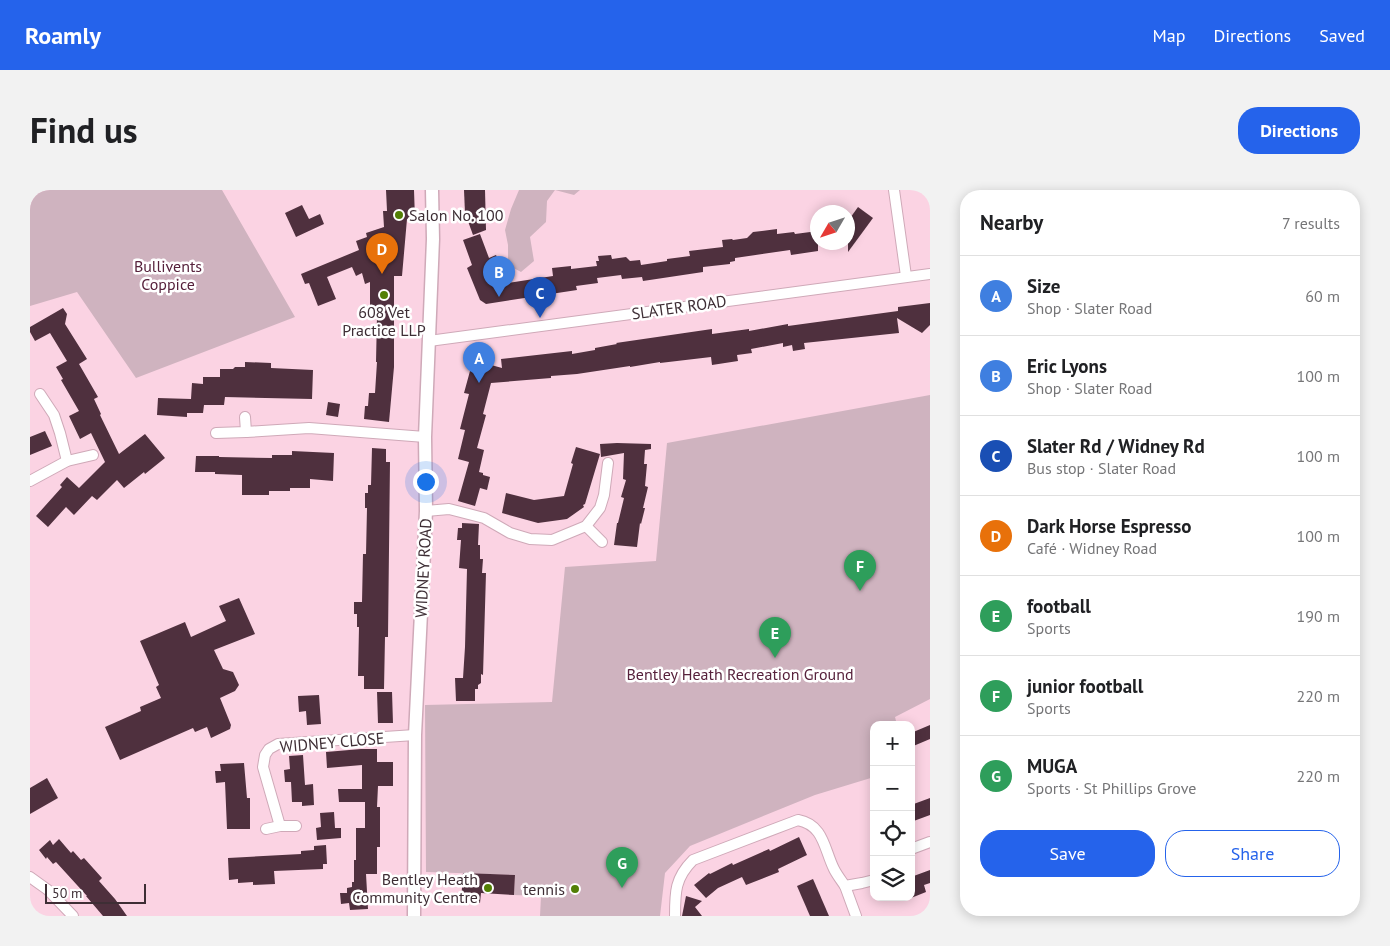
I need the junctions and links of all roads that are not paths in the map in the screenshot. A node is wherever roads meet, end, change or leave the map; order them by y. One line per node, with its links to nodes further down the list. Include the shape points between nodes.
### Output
1 (432, 190): 5 (street, WIDNEY ROAD)
2 (894, 190): 4 (street)
3 (930, 274): 4 (street, SLATER ROAD)
4 (906, 276): 5 (street, SLATER ROAD)
5 (429, 341): 10 (street, WIDNEY ROAD)
6 (40, 394): 12 (street, via 54,415)
7 (245, 417): 8 (street)
8 (246, 432): 9 (street); 10 (street, via 309,428)
9 (216, 433)
10 (425, 438): 15 (street, WIDNEY ROAD)
11 (93, 455): 12 (street)
12 (67, 461): 14 (street)
13 (608, 463): 16 (street, via 600,508)
14 (30, 480)
15 (426, 511): 16 (street, via 449,509 484,518 510,533 530,539 552,540); 18 (street, WIDNEY ROAD)
16 (586, 526): 17 (street)
17 (602, 542)
18 (415, 735): 19 (street, WIDNEY CLOSE, via 278,744 269,749 263,767); 28 (street, WIDNEY ROAD)
19 (280, 826): 20 (street); 21 (street)
20 (296, 826)
21 (266, 830)
22 (930, 842): 23 (street)
23 (915, 848)
24 (30, 877): 27 (street)
25 (870, 881): 26 (street)
26 (845, 886): 29 (street, via 815,827 798,820 693,860 683,870 675,892); 30 (street)
27 (73, 916)
28 (414, 916)
29 (675, 916)
30 (856, 916)

